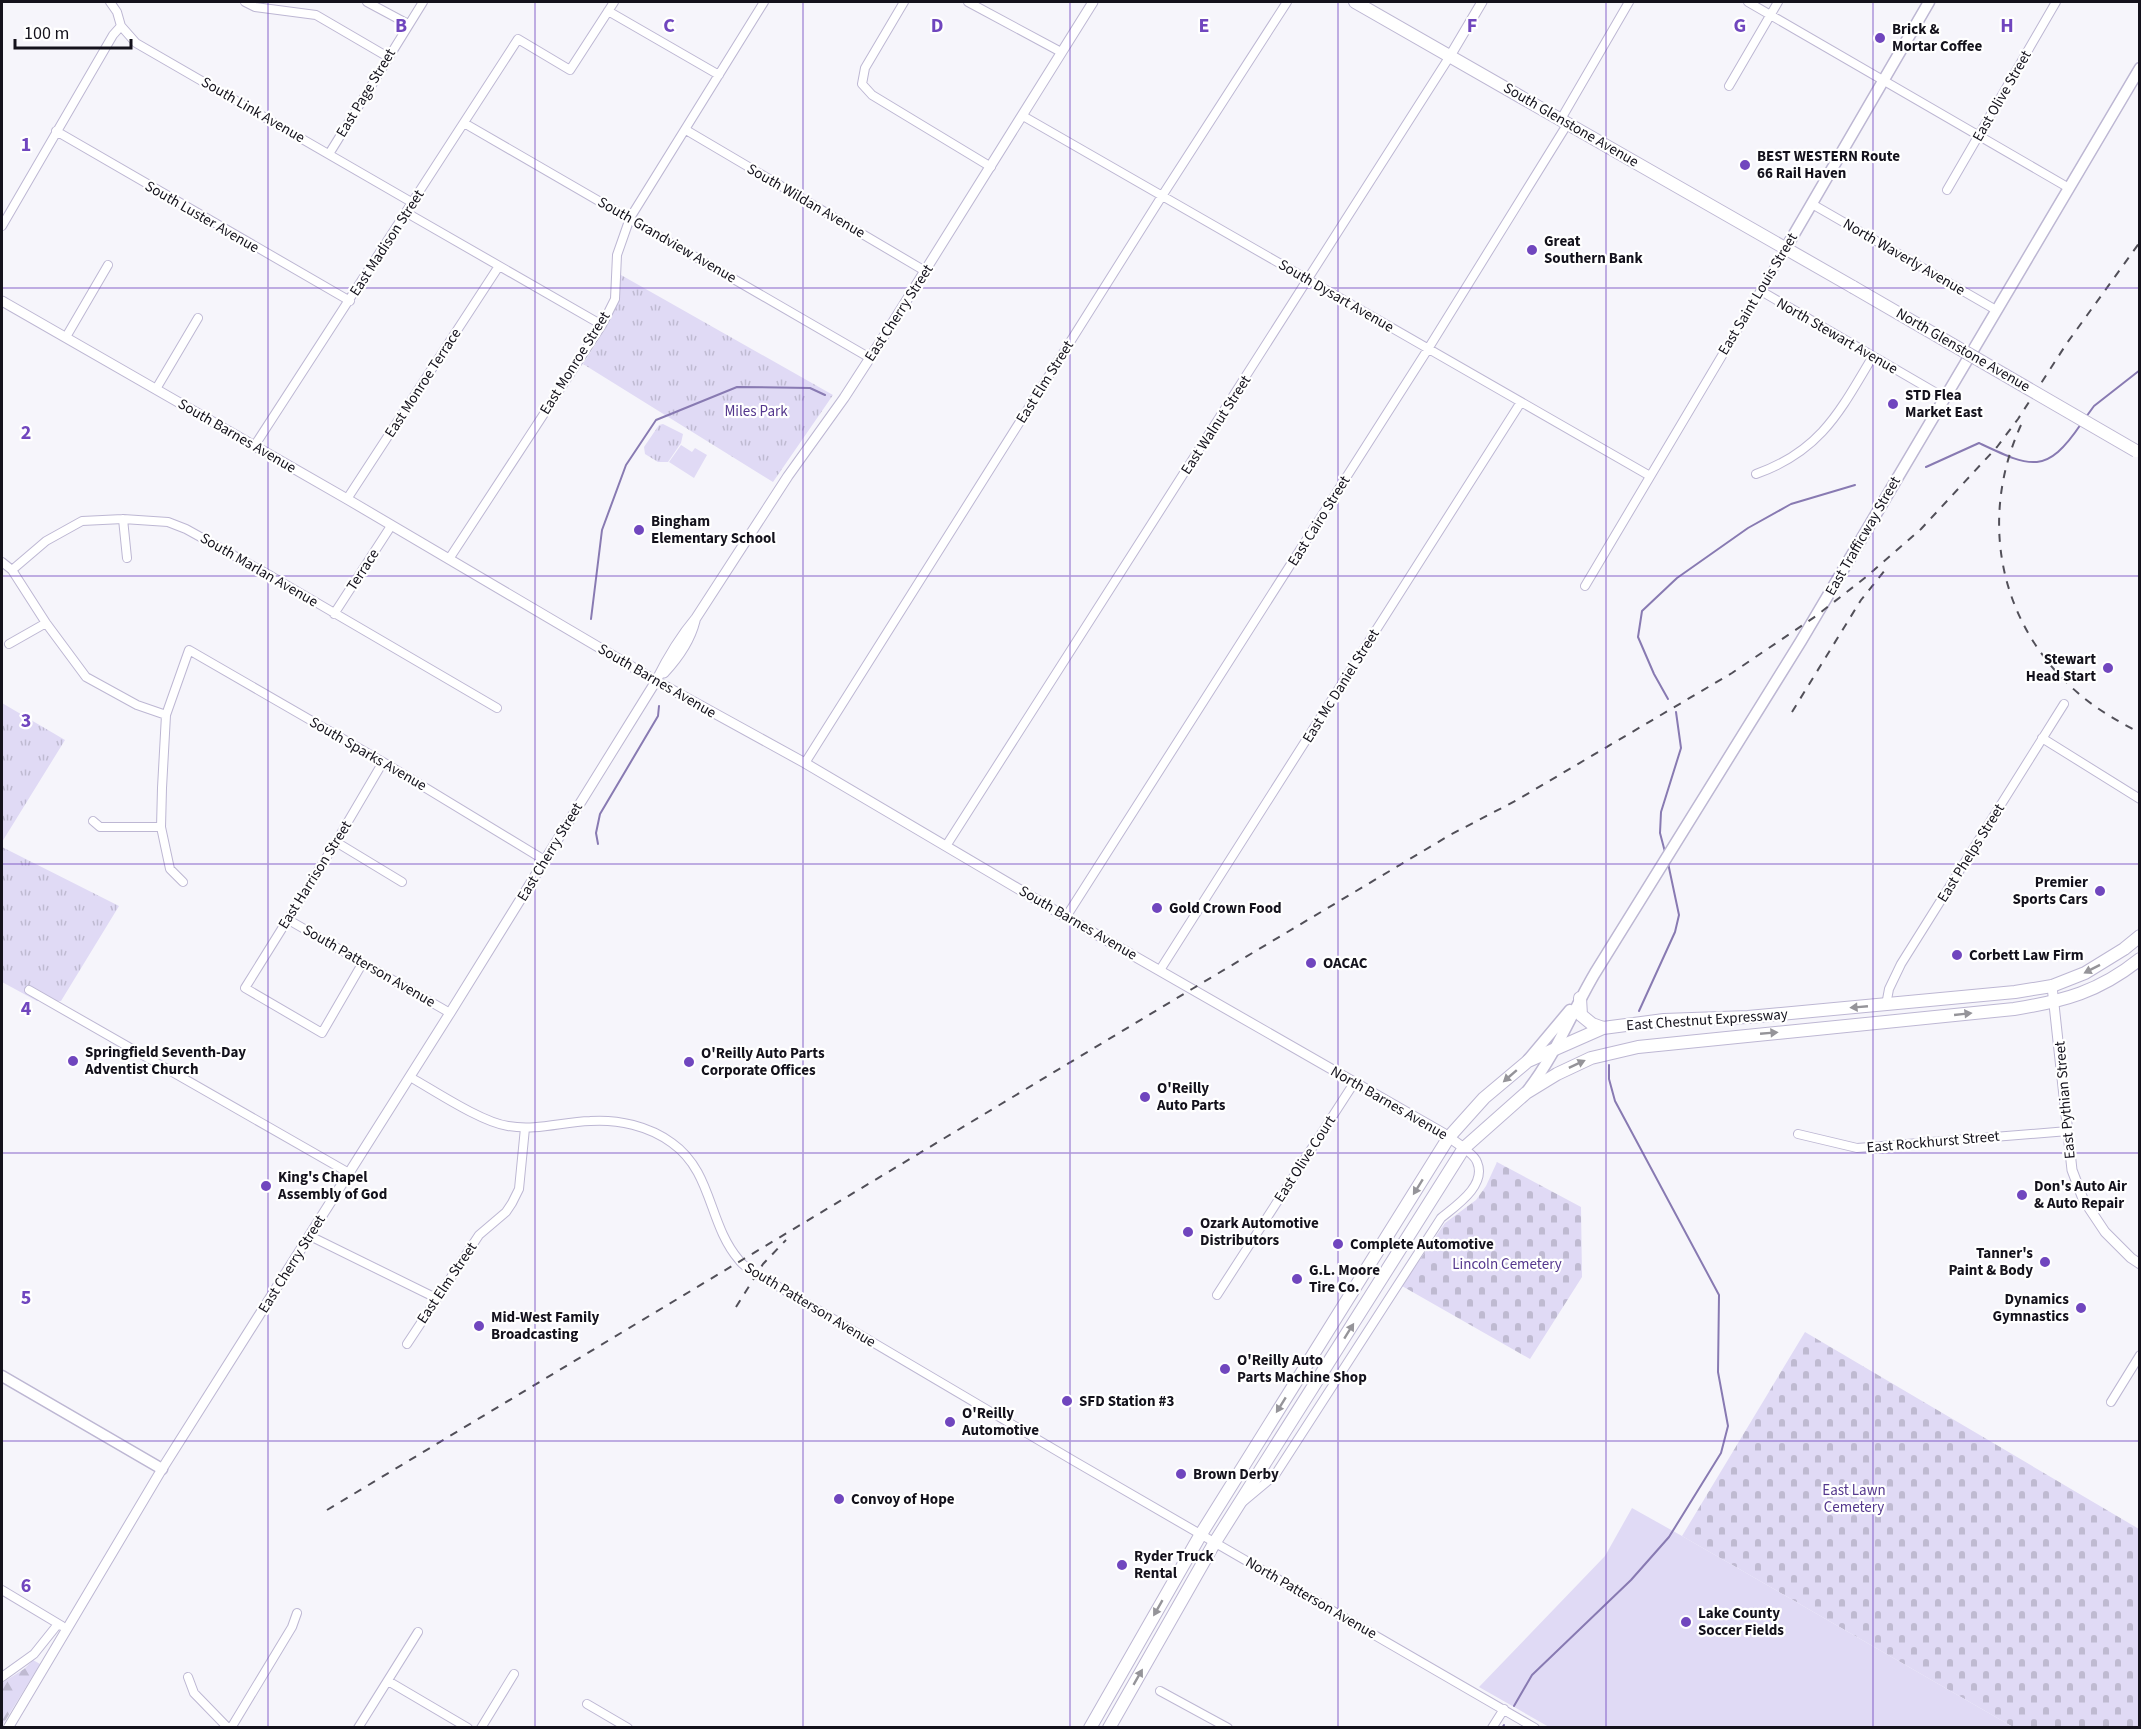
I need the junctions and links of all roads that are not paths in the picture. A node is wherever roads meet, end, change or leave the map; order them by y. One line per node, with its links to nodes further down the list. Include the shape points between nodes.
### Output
1 (110, 2): 21 (street, South Link Avenue)
2 (245, 2): 24 (street, via 255,7 316,15)
3 (367, 2): 20 (street)
4 (423, 2): 20 (street, East Page Street)
5 (614, 2): 18 (street)
6 (764, 2): 26 (street, East Monroe Street)
7 (904, 2): 36 (street, via 865,68 862,84 872,95)
8 (968, 2): 22 (street)
9 (1093, 2): 22 (street, East Cherry Street)
10 (1287, 2): 39 (street, East Elm Street)
11 (1354, 2): 23 (main road, South Glenstone Avenue)
12 (1482, 2): 23 (street, East Walnut Street)
13 (1629, 2): 30 (street, East Cairo Street)
14 (1748, 2): 19 (street)
15 (1778, 2): 19 (street)
16 (1929, 2): 27 (main road, East Saint Louis Street)
17 (2056, 2): 34 (street, East Olive Street)
18 (608, 11): 26 (street); 31 (street, East Madison Street, via 570,70 518,39)
19 (1770, 14): 27 (street); 28 (street)
20 (408, 24): 24 (street, East Page Street)
21 (121, 26): 33 (street); 35 (street, South Link Avenue, via 136,43)
22 (1061, 52): 29 (street, East Cherry Street)
23 (1450, 56): 30 (main road, South Glenstone Avenue); 49 (street, East Walnut Street)
24 (388, 57): 35 (street, East Page Street)
25 (2139, 68): 37 (main road, East Trafficway Street)
26 (719, 75): 32 (street, East Monroe Street)
27 (1884, 80): 34 (street); 41 (main road, East Saint Louis Street)
28 (1729, 86)
29 (1023, 116): 36 (street, East Cherry Street); 39 (street, South Dysart Avenue)
30 (1565, 121): 45 (main road, South Glenstone Avenue); 57 (street, East Cairo Street)
31 (465, 123): 40 (street, East Madison Street); 43 (street, South Grandview Avenue)
32 (686, 130): 43 (street, East Monroe Street); 48 (street, South Wildan Avenue)
33 (56, 131): 44 (street); 52 (street, South Luster Avenue)
34 (1979, 135): 37 (street); 38 (street, East Olive Street)
35 (329, 154): 40 (street, South Link Avenue)
36 (991, 167): 48 (street, East Cherry Street)
37 (2069, 188): 53 (main road, East Trafficway Street)
38 (1947, 190)
39 (1162, 196): 49 (street, South Dysart Avenue); 84 (street, East Elm Street)
40 (413, 203): 42 (street, East Madison Street)
41 (1812, 204): 45 (main road, East Saint Louis Street); 53 (street, North Waverly Avenue)
42 (406, 213): 47 (street); 52 (street, East Madison Street)
43 (630, 218): 55 (street, East Monroe Street, via 617,255 615,299); 59 (street, South Grandview Avenue)
44 (2, 225)
45 (1786, 248): 50 (street, East Saint Louis Street); 64 (main road, North Glenstone Avenue, bridge)
46 (108, 265): 56 (street)
47 (499, 266): 55 (street); 67 (street, East Monroe Terrace)
48 (925, 271): 59 (street, East Cherry Street)
49 (1308, 280): 57 (street, South Dysart Avenue); 89 (street, East Walnut Street)
50 (1761, 291): 58 (street, North Stewart Avenue); 66 (street, East Saint Louis Street)
51 (2, 301): 56 (street, South Barnes Avenue)
52 (350, 301): 63 (street, East Madison Street)
53 (1996, 310): 61 (main road, East Trafficway Street)
54 (198, 318): 60 (street)
55 (602, 325): 71 (street, East Monroe Street)
56 (66, 337): 60 (street, South Barnes Avenue)
57 (1428, 349): 62 (street, South Dysart Avenue); 93 (street, East Cairo Street)
58 (1873, 356): 61 (street, North Stewart Avenue); 65 (street, via 1827,429 1782,464)
59 (870, 357): 78 (street, East Cherry Street, via 696,618 692,634 679,654)
60 (156, 389): 63 (street, South Barnes Avenue)
61 (1945, 398): 101 (main road, East Trafficway Street, via 1765,702)
62 (1521, 402): 66 (street, South Dysart Avenue); 98 (street, East Mc Daniel Street)
63 (255, 445): 67 (street, South Barnes Avenue)
64 (2138, 452)
65 (1756, 474)
66 (1650, 476): 74 (street, East Saint Louis Street)
67 (347, 499): 69 (street, South Barnes Avenue)
68 (123, 519): 70 (street); 73 (street, South Marlan Avenue, via 82,521 45,541); 75 (street, South Marlan Avenue, via 168,522 186,529)
69 (392, 526): 71 (street, South Barnes Avenue); 75 (street, Terrace)
70 (127, 558)
71 (449, 559): 78 (street, South Barnes Avenue)
72 (2, 562): 73 (street)
73 (12, 570): 76 (street)
74 (1585, 586)
75 (334, 614): 80 (street, South Marlan Avenue)
76 (46, 622): 77 (street); 81 (street, via 86,677 137,705)
77 (9, 644)
78 (656, 681): 84 (street, South Barnes Avenue); 90 (street, East Cherry Street)
79 (2064, 704): 82 (street, East Phelps Street)
80 (497, 708)
81 (166, 715): 83 (street, South Sparks Avenue, via 189,650); 87 (street)
82 (2042, 738): 85 (street); 103 (street, East Phelps Street, via 1900,964)
83 (383, 762): 88 (street, East Harrison Street); 90 (street, South Sparks Avenue)
84 (805, 763): 89 (street, South Barnes Avenue)
85 (2139, 799)
86 (93, 821): 87 (street, via 100,828)
87 (161, 827): 91 (street, via 170,869)
88 (336, 842): 92 (street); 94 (street, East Harrison Street)
89 (946, 846): 93 (street, South Barnes Avenue)
90 (546, 861): 104 (street, East Cherry Street)
91 (183, 882)
92 (402, 882)
93 (1066, 916): 98 (street, South Barnes Avenue)
94 (287, 919): 97 (street, South Patterson Avenue); 97 (street, East Harrison Street, via 245,988 322,1033)
95 (2139, 936): 99 (main road, East Chestnut Expressway, one-way to 99, via 2105,962)
96 (2139, 958): 102 (main road, East Chestnut Expressway, via 2111,979)
97 (362, 964): 104 (street, South Patterson Avenue)
98 (1160, 970): 107 (street, South Barnes Avenue)
99 (2052, 986): 102 (street, East Pythian Street); 103 (main road, East Chestnut Expressway)
100 (29, 990): 117 (street)
101 (1580, 998): 105 (main road, via 1581,1015); 106 (main road, East Trafficway Street); 108 (main road, East Trafficway Street)
102 (2055, 1003): 111 (main road, East Chestnut Expressway, one-way to 102, via 1591,1058 1638,1047); 113 (street, East Pythian Street)
103 (1886, 1005): 105 (main road, East Chestnut Expressway, one-way to 105, via 1664,1020)
104 (450, 1013): 109 (street, East Cherry Street)
105 (1603, 1028): 106 (main road, East Chestnut Expressway)
106 (1556, 1049): 108 (main road, East Chestnut Expressway); 111 (main road, East Trafficway Street)
107 (1314, 1059): 110 (street, North Barnes Avenue)
108 (1527, 1061): 115 (main road, East Chestnut Expressway, one-way to 115, via 1484,1098)
109 (410, 1077): 112 (street, South Patterson Avenue, via 486,1120); 117 (street, East Cherry Street)
110 (1354, 1083): 115 (street, North Barnes Avenue); 120 (street, East Olive Court)
111 (1526, 1093): 116 (main road, East Chestnut Expressway)
112 (525, 1128): 121 (street, East Elm Street, via 519,1189 512,1203 479,1235); 126 (street, South Patterson Avenue, via 589,1120 621,1121 672,1142 690,1157 703,1179 717,1221 740,1262)
113 (2068, 1131): 114 (street, East Rockhurst Street, via 1857,1148); 119 (street, East Pythian Street, via 2072,1170 2083,1199 2104,1232)
114 (1798, 1134)
115 (1449, 1137): 116 (street, North Barnes Avenue); 129 (main road, East Chestnut Expressway, one-way to 129)
116 (1464, 1148): 128 (main road, East Chestnut Expressway, one-way to 116); 128 (street, via 1476,1160 1480,1173 1474,1187 1441,1218 1275,1475)
117 (349, 1173): 118 (street, East Cherry Street)
118 (310, 1236): 121 (street); 127 (street, East Cherry Street)
119 (2139, 1264)
120 (1217, 1295)
121 (436, 1298): 122 (street, East Elm Street)
122 (407, 1344)
123 (2139, 1355): 125 (street)
124 (2, 1376): 127 (main road)
125 (2111, 1402)
126 (1086, 1468): 129 (street, North Patterson Avenue)
127 (162, 1469): 133 (street, East Cherry Street)
128 (1238, 1506): 130 (main road, East Chestnut Expressway)
129 (1201, 1534): 130 (street, North Patterson Avenue); 148 (main road, East Chestnut Expressway, one-way to 148)
130 (1215, 1542): 141 (street, North Patterson Avenue); 149 (main road, East Chestnut Expressway, one-way to 130)
131 (2, 1590): 133 (street)
132 (297, 1613): 143 (street)
133 (62, 1626): 136 (street, via 34,1654); 142 (street, East Cherry Street)
134 (418, 1632): 138 (street)
135 (514, 1674): 146 (street)
136 (2, 1677)
137 (188, 1677): 143 (street, via 194,1693)
138 (387, 1681): 144 (street); 145 (street)
139 (1160, 1691): 150 (street)
140 (587, 1704): 147 (street)
141 (1504, 1709): 151 (street); 152 (street, North Patterson Avenue)
142 (8, 1728)
143 (229, 1728)
144 (358, 1728)
145 (468, 1728)
146 (481, 1728)
147 (628, 1728)
148 (1090, 1728)
149 (1109, 1728)
150 (1228, 1728)
151 (1492, 1728)
152 (1535, 1728)

